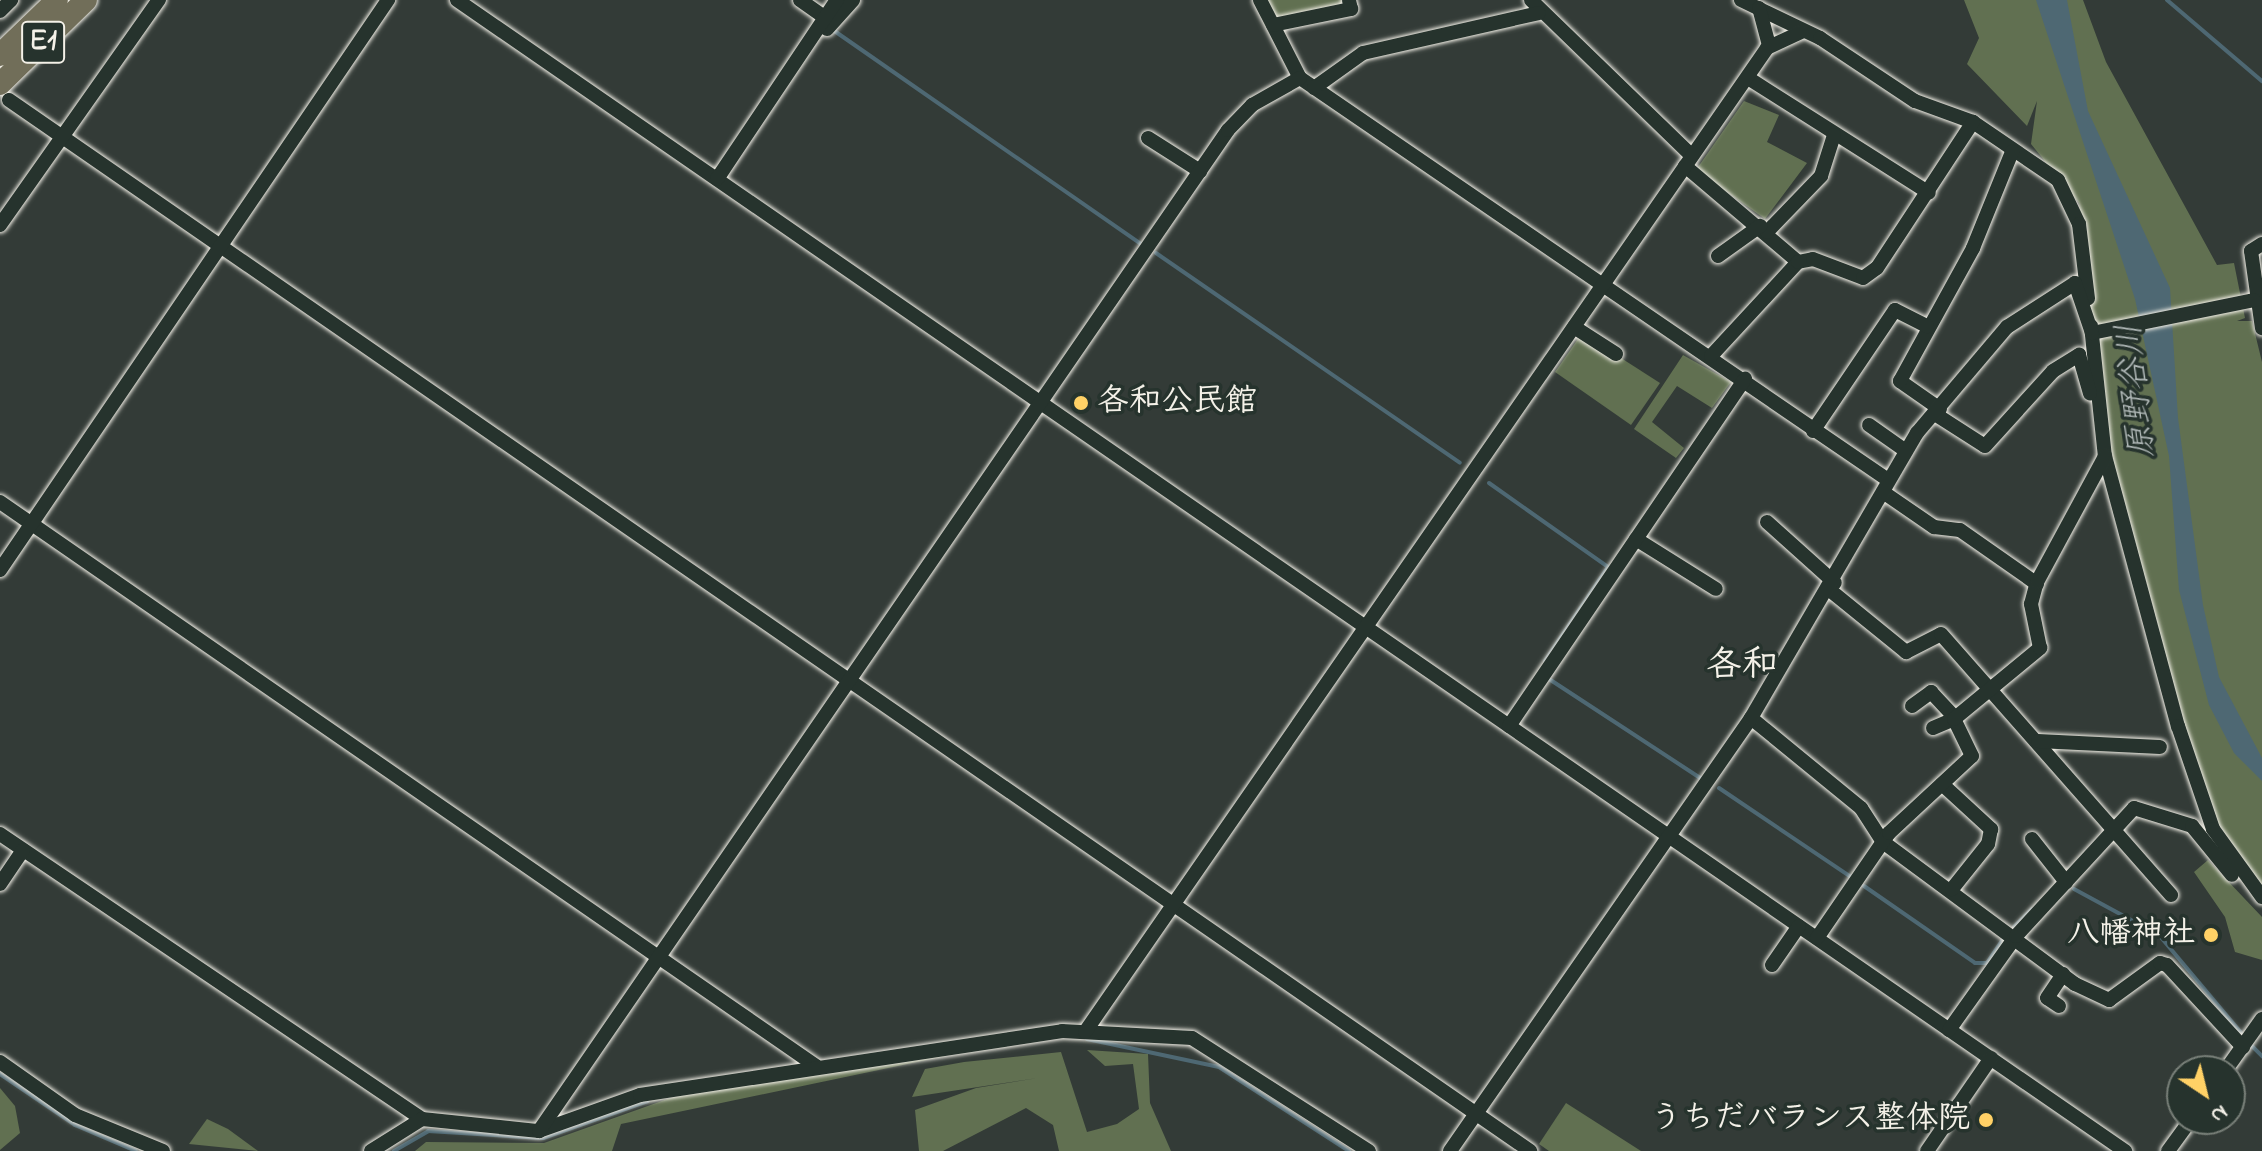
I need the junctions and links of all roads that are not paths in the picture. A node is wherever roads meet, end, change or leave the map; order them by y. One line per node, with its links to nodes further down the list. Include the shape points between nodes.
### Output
1 (11, 0): 15 (street)
2 (57, 0): 21 (highway, E1)
3 (86, 0): 25 (highway, E1)
4 (159, 0): 28 (street)
5 (388, 0): 38 (street)
6 (457, 0): 33 (street)
7 (800, 0): 16 (street)
8 (837, 0): 16 (street)
9 (853, 0): 19 (street)
10 (1260, 0): 17 (street)
11 (1349, 0): 17 (street, via 1351,9)
12 (1741, 0): 14 (street)
13 (1535, 6): 24 (street, via 1363,53); 31 (street)
14 (1759, 8): 18 (street); 20 (street)
15 (0, 11)
16 (827, 19): 19 (street)
17 (1273, 25): 22 (street)
18 (1802, 32): 20 (street); 26 (street, via 1915,101)
19 (815, 36): 33 (street)
20 (1769, 46): 23 (street)
21 (0, 55)
22 (1300, 78): 24 (street); 32 (street, via 1239,115)
23 (1748, 78): 27 (street); 31 (street)
24 (1314, 88): 41 (street)
25 (4, 92): 28 (street)
26 (1973, 122): 30 (street); 34 (street)
27 (1834, 135): 34 (street); 36 (street, via 1821,176)
28 (61, 136): 35 (street); 38 (street)
29 (1148, 138): 32 (street)
30 (2012, 152): 43 (street, via 1973,248); 46 (street, via 2058,180 2069,197)
31 (1689, 161): 36 (street); 41 (street)
32 (1200, 171): 50 (street)
33 (717, 179): 50 (street)
34 (1929, 193): 40 (street, via 1863,278 1813,259)
35 (0, 225)
36 (1763, 229): 39 (street); 40 (street)
37 (2262, 244): 42 (street, via 2251,251)
38 (221, 247): 60 (street); 67 (street)
39 (1718, 256)
40 (1798, 262): 48 (street)
41 (1603, 284): 44 (street); 48 (street)
42 (2254, 300): 45 (street); 46 (street)
43 (1927, 326): 52 (street, via 1900,381); 54 (street, via 1895,310)
44 (1574, 327): 47 (street); 66 (street)
45 (2262, 328)
46 (2098, 332): 51 (street); 52 (street, via 2075,283 2007,327)
47 (1616, 354)
48 (1711, 356): 49 (street)
49 (1745, 379): 54 (street); 61 (street)
50 (1041, 402): 66 (street); 67 (street)
51 (2098, 411): 52 (street, via 2079,355 2053,371 1985,446); 56 (street)
52 (1937, 412): 55 (street)
53 (1869, 425): 55 (street)
54 (1813, 431): 57 (street)
55 (1906, 451): 57 (street)
56 (2105, 456): 63 (street); 85 (street, via 2200,797)
57 (1886, 486): 63 (street, via 1934,527 1960,530); 64 (street)
58 (0, 502): 60 (street)
59 (1767, 522): 64 (street)
60 (31, 524): 62 (street); 93 (street)
61 (1636, 539): 65 (street); 72 (street)
62 (0, 570)
63 (2037, 584): 68 (street, via 2031,604 2040,648)
64 (1833, 587): 68 (street, via 1906,652 1941,634); 70 (street)
65 (1716, 589)
66 (1366, 627): 72 (street); 89 (street)
67 (849, 681): 89 (street); 93 (street)
68 (1994, 687): 71 (street); 74 (street)
69 (1912, 706): 71 (street, via 1931,692)
70 (1751, 718): 79 (street); 81 (street, via 1861,808)
71 (1954, 718): 73 (street); 76 (street, via 1972,756)
72 (1509, 726): 79 (street)
73 (1933, 728)
74 (2038, 741): 75 (street); 77 (street)
75 (2160, 747)
76 (1942, 784): 81 (street); 86 (street, via 1991,829 1988,844)
77 (2112, 831): 83 (street); 85 (street, via 2134,808 2192,826 2233,876); 87 (street)
78 (0, 834): 82 (street)
79 (1671, 838): 90 (street); 105 (street)
80 (2032, 839): 83 (street)
81 (1883, 842): 86 (street); 92 (street)
82 (23, 850): 84 (street); 106 (street)
83 (2066, 882): 91 (street)
84 (0, 884)
85 (2251, 884): 88 (street)
86 (1952, 889): 91 (street)
87 (2171, 895)
88 (2262, 897)
89 (1175, 903): 99 (street); 105 (street)
90 (1799, 926): 92 (street); 94 (street)
91 (2016, 936): 95 (street); 98 (street)
92 (1817, 938): 98 (street)
93 (661, 958): 104 (street); 107 (street)
94 (1772, 965)
95 (2063, 974): 96 (street, via 2047,998); 100 (street, via 2109,1000 2160,963 2167,965)
96 (2059, 1006)
97 (2262, 1019): 100 (street)
98 (1949, 1030): 102 (street)
99 (1085, 1032): 104 (street, via 1008,1035); 110 (street, via 1192,1038)
100 (2243, 1047): 101 (street)
101 (2237, 1055)
102 (1991, 1058): 113 (street); 114 (street)
103 (0, 1062): 108 (street, via 75,1115)
104 (816, 1066): 107 (street, via 640,1095)
105 (1479, 1117): 111 (street); 112 (street)
106 (422, 1119): 107 (street); 109 (street)
107 (539, 1131)
108 (163, 1151)
109 (371, 1151)
110 (1369, 1151)
111 (1450, 1151)
112 (1530, 1151)
113 (1927, 1151)
114 (2125, 1151)

